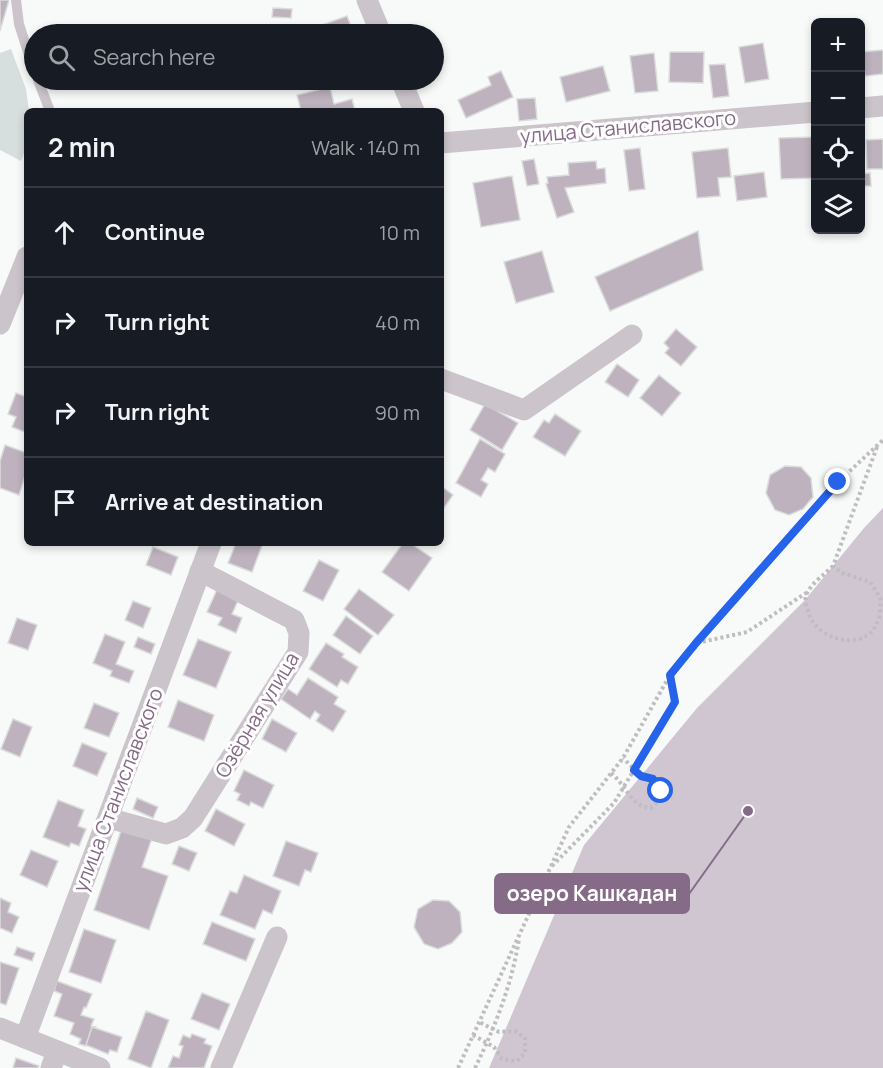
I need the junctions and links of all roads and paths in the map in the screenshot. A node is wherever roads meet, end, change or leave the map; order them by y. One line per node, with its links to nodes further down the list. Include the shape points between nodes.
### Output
1 (16, 0): 4 (lane)
2 (367, 0): 3 (street)
3 (377, 24)
4 (24, 40)
5 (42, 90): 8 (lane)
6 (405, 90): 9 (street)
7 (883, 106): 10 (street)
8 (49, 108)
9 (413, 108)
10 (865, 108)
11 (811, 112): 12 (street, улица Станиславского)
12 (444, 143)
13 (24, 264): 14 (street)
14 (0, 324)
15 (632, 335): 16 (street, via 524,410)
16 (444, 380)
17 (883, 440): 18 (path)
18 (878, 443): 20 (path); 23 (path, via 838,482)
19 (210, 546): 21 (street, улица Станиславского)
20 (833, 566): 22 (path); 22 (path, via 870,582 880,597 877,624 869,635 856,641 836,640 823,632 810,619)
21 (200, 571): 29 (street, улица Станиславского); 29 (street, Озёрная улица, via 294,620 299,633 298,652 193,819 166,834)
22 (807, 593): 23 (path, via 747,632)
23 (696, 643): 24 (path)
24 (670, 675): 25 (path); 26 (path, via 675,702)
25 (623, 758): 26 (path); 27 (path)
26 (634, 770): 28 (path); 28 (path, via 653,779 661,791 658,801 651,808 643,807 634,803)
27 (611, 773): 28 (path); 30 (path, via 569,827)
28 (624, 786): 30 (path, via 614,803)
29 (108, 818): 37 (street, улица Станиславского)
30 (550, 869): 31 (path)
31 (520, 932): 33 (path); 35 (path, via 514,968)
32 (277, 937): 41 (street)
33 (479, 1022): 35 (path); 36 (path)
34 (0, 1028): 37 (street)
35 (494, 1029): 38 (path); 38 (path, via 515,1031 525,1038 525,1053 517,1061 502,1059)
36 (473, 1035): 38 (path); 42 (path)
37 (25, 1038): 39 (street)
38 (487, 1043): 43 (path)
39 (54, 1059): 40 (street)
40 (100, 1068)
41 (221, 1068)
42 (458, 1068)
43 (476, 1068)

